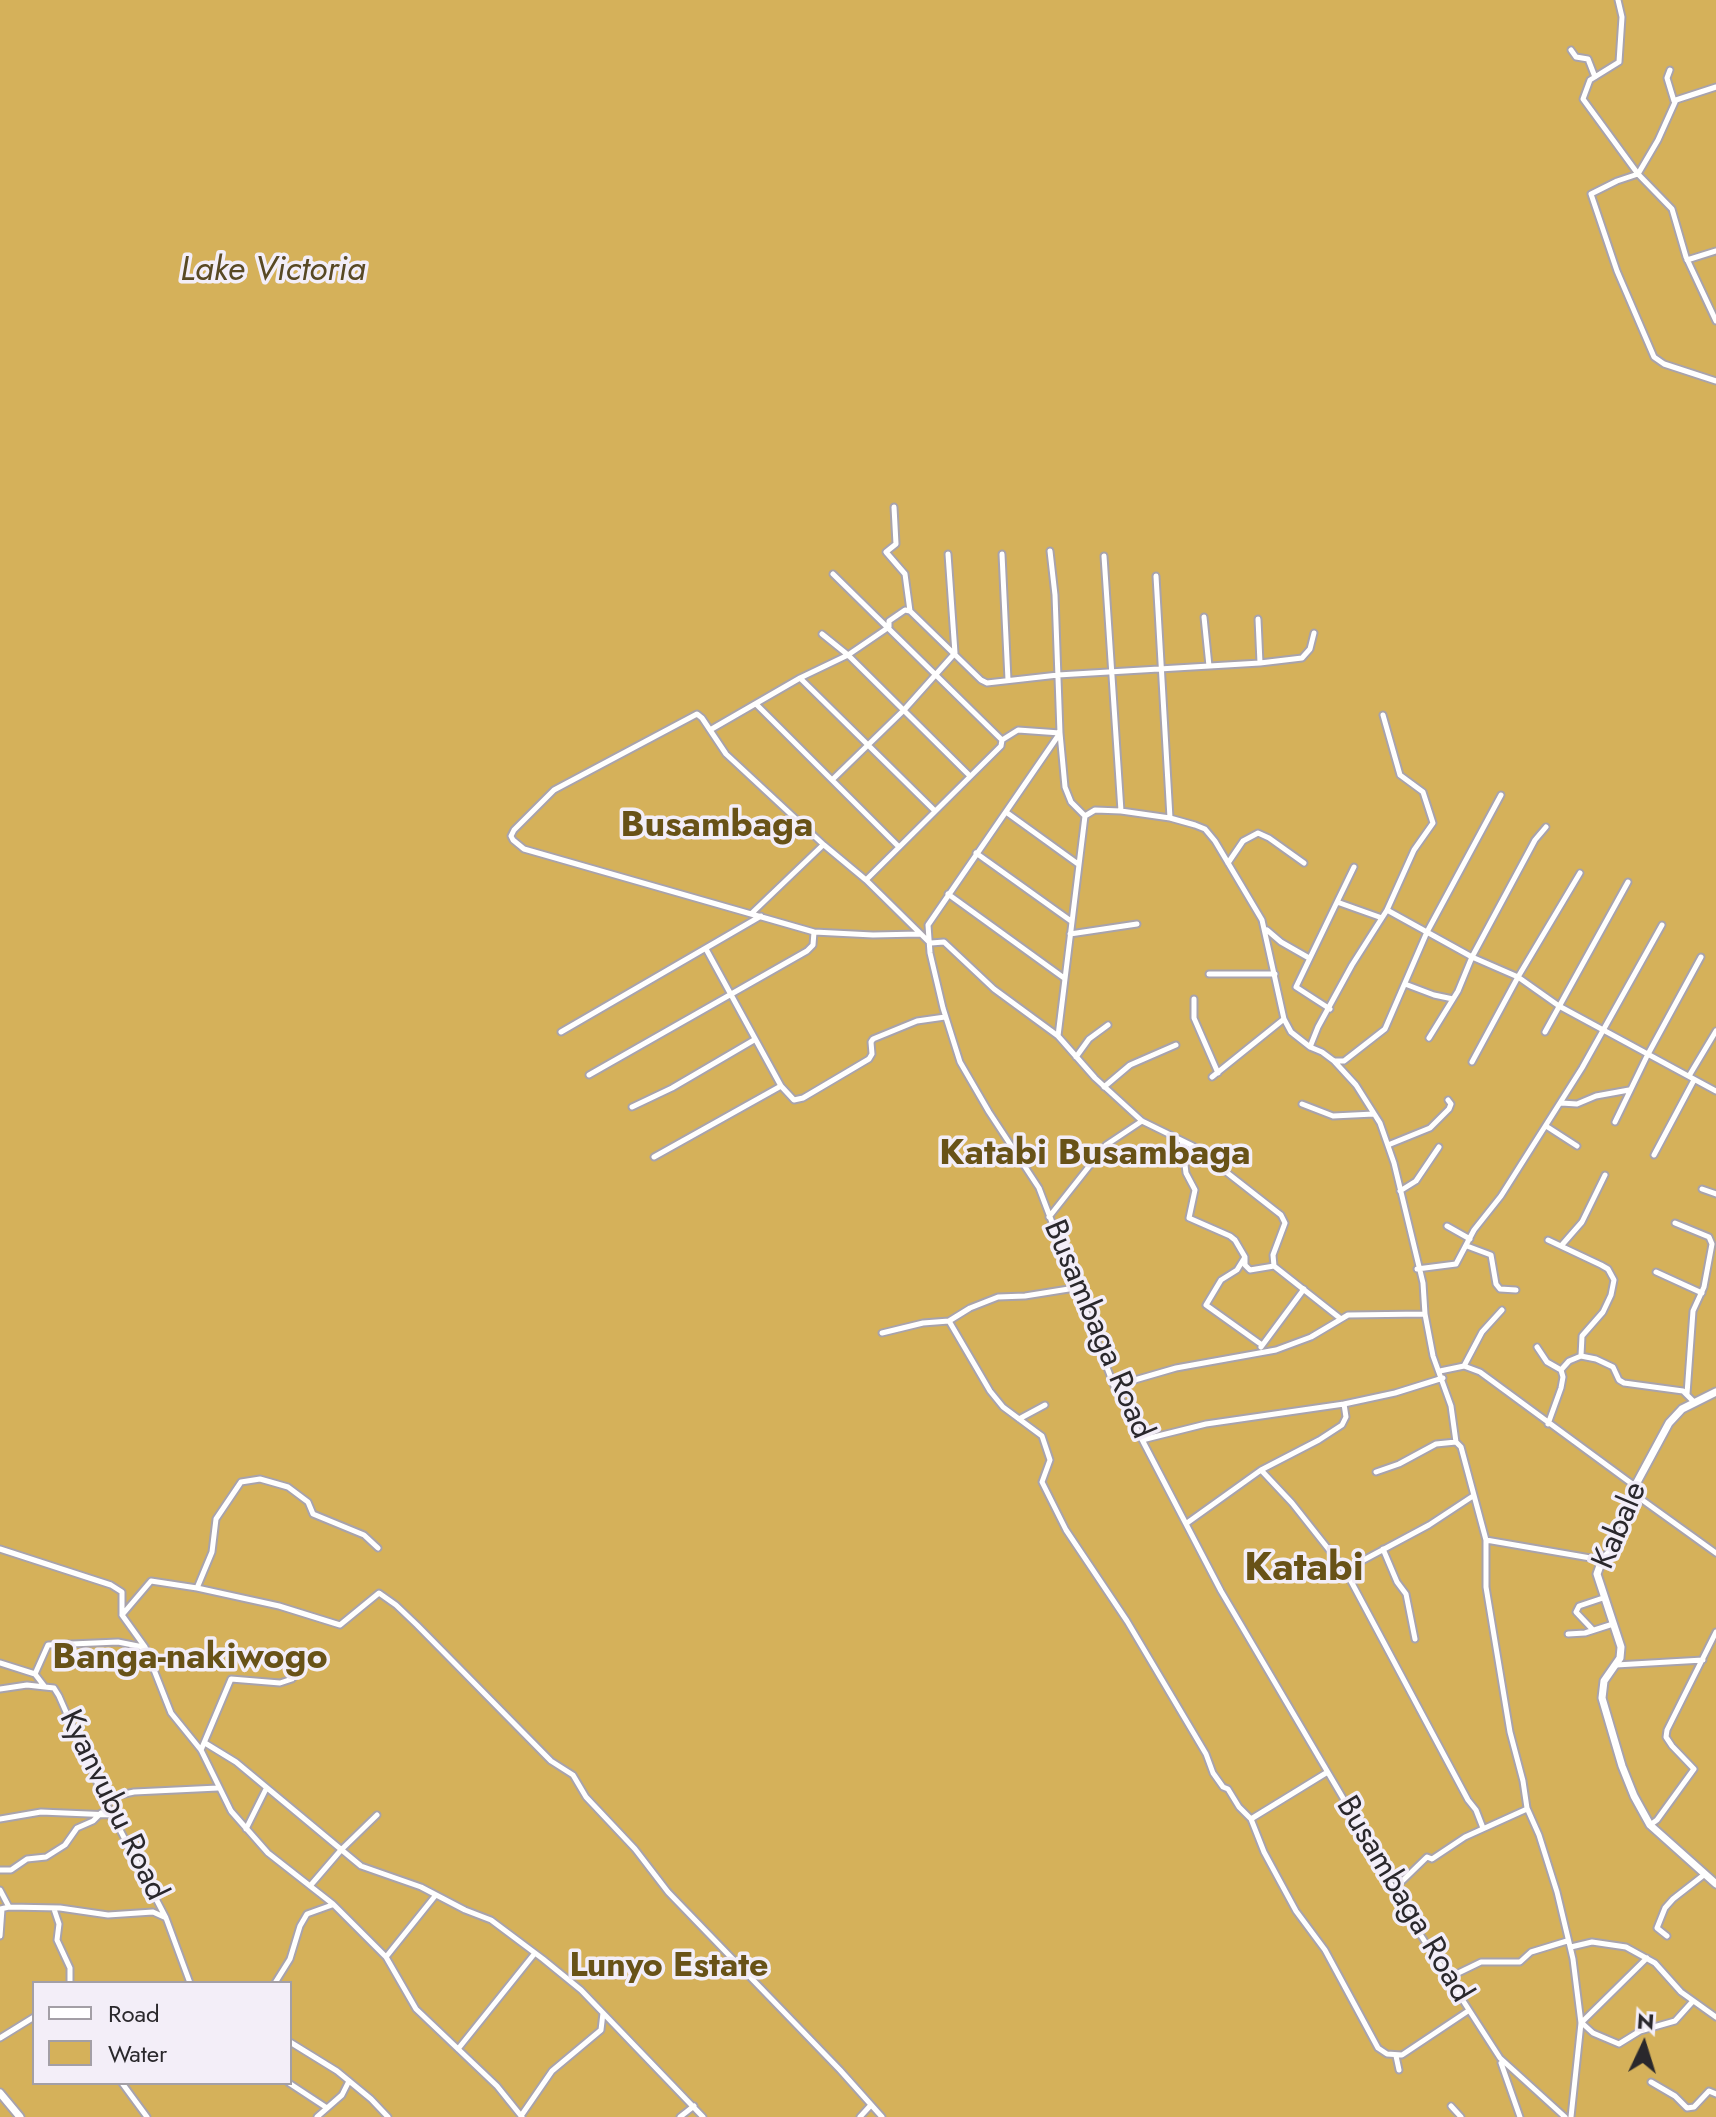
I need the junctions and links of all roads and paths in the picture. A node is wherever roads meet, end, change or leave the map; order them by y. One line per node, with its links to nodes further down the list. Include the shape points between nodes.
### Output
1 (1618, 0): 4 (street, via 1619,62)
2 (1571, 50): 4 (street, via 1588,59)
3 (1670, 70): 6 (street)
4 (1595, 77): 7 (street, via 1586,85 1583,99)
5 (1716, 87): 6 (street)
6 (1674, 102): 7 (street)
7 (1638, 174): 9 (street, via 1672,209); 11 (street, via 1591,194 1617,271 1654,357)
8 (1716, 251): 9 (street)
9 (1687, 260): 10 (street)
10 (1716, 321)
11 (1716, 381)
12 (894, 507): 19 (street, via 896,544 886,554 905,574)
13 (1050, 551): 32 (street)
14 (948, 554): 25 (street)
15 (1002, 554): 34 (street)
16 (1104, 556): 30 (street)
17 (833, 574): 22 (street)
18 (1156, 576): 29 (street)
19 (910, 611): 22 (street, via 889,621); 25 (street)
20 (1204, 617): 28 (street)
21 (1258, 619): 27 (street)
22 (889, 627): 26 (street); 31 (street)
23 (1314, 633): 27 (street, via 1302,658)
24 (822, 634): 26 (street)
25 (955, 653): 31 (street); 34 (street, via 984,682)
26 (848, 655): 33 (street); 36 (street)
27 (1260, 663): 28 (street)
28 (1209, 666): 29 (street)
29 (1162, 669): 30 (street); 49 (street)
30 (1112, 672): 32 (street); 46 (street)
31 (937, 675): 36 (street); 40 (street)
32 (1058, 675): 34 (street); 39 (street)
33 (800, 678): 35 (street); 41 (street)
34 (1008, 680)
35 (757, 705): 38 (street); 43 (street)
36 (904, 710): 41 (street); 42 (street)
37 (1383, 715): 63 (street, via 1400,775 1423,792 1433,823 1414,850)
38 (710, 730): 51 (street, via 726,754); 64 (street, via 700,715 694,715 554,790 511,836 524,849)
39 (1060, 733): 40 (street, via 1018,730); 47 (street); 48 (street, via 1068,795)
40 (1002, 740): 42 (street)
41 (866, 745): 43 (street); 45 (street)
42 (970, 776): 45 (street)
43 (832, 780): 52 (street)
44 (1501, 795): 72 (street)
45 (935, 811): 52 (street)
46 (1121, 811): 48 (street, via 1095,810); 49 (street)
47 (1006, 812): 53 (street); 55 (street)
48 (1085, 816): 55 (street)
49 (1170, 818): 56 (street, via 1205,829)
50 (1546, 827): 77 (street)
51 (824, 845): 59 (street); 64 (street)
52 (899, 847): 59 (street)
53 (976, 853): 61 (street); 67 (street)
54 (1304, 863): 56 (street, via 1258,833 1243,841)
55 (1078, 864): 67 (street)
56 (1227, 864): 70 (street)
57 (1354, 867): 62 (street)
58 (1580, 873): 82 (street)
59 (866, 880): 73 (street)
60 (1628, 882): 88 (street)
61 (948, 894): 75 (street, via 928,925); 83 (street)
62 (1337, 902): 66 (street); 79 (street)
63 (1387, 910): 66 (street); 72 (street)
64 (752, 913): 65 (street)
65 (761, 916): 71 (street); 76 (street)
66 (1382, 918): 89 (street)
67 (1071, 921): 74 (street)
68 (1137, 924): 74 (street)
69 (1662, 925): 93 (street)
70 (1265, 929): 79 (street); 81 (street)
71 (814, 932): 73 (street); 85 (street, via 811,949)
72 (1427, 932): 77 (street); 84 (street)
73 (920, 934): 75 (street)
74 (1070, 934): 83 (street)
75 (931, 943): 90 (street, Busambaga Road); 97 (street, via 944,942 994,989)
76 (706, 949): 85 (street); 95 (street)
77 (1472, 957): 82 (street); 87 (street)
78 (1701, 957): 102 (street)
79 (1309, 958): 89 (street, via 1296,987)
80 (1209, 974): 81 (street)
81 (1275, 974): 91 (street)
82 (1518, 977): 88 (street); 105 (street)
83 (1064, 978): 97 (street)
84 (1405, 984): 87 (street); 104 (street, via 1385,1029 1344,1061)
85 (730, 995): 99 (street); 106 (street)
86 (1194, 999): 91 (street, via 1194,1018 1215,1075)
87 (1453, 999): 98 (street)
88 (1559, 1006): 93 (street); 96 (street)
89 (1330, 1009): 101 (street)
90 (945, 1017): 108 (street, via 917,1021 873,1039 869,1059 803,1098 794,1100); 130 (street, Busambaga Road, via 967,1076 1039,1188)
91 (1284, 1019): 101 (street)
92 (1108, 1025): 103 (street)
93 (1604, 1030): 102 (street); 113 (street)
94 (1716, 1031): 107 (street)
95 (561, 1032)
96 (1545, 1032)
97 (1058, 1036): 103 (street)
98 (1429, 1038)
99 (754, 1040): 108 (street); 115 (street)
100 (1176, 1045): 109 (street, via 1130,1065)
101 (1310, 1047): 104 (street)
102 (1647, 1056): 107 (street); 110 (street)
103 (1076, 1057): 109 (street)
104 (1334, 1061): 116 (street)
105 (1472, 1062)
106 (589, 1075)
107 (1692, 1078): 111 (street); 124 (street)
108 (781, 1086): 125 (street)
109 (1104, 1087): 117 (street)
110 (1629, 1090): 113 (street); 118 (street)
111 (1716, 1091)
112 (1448, 1100): 121 (street, via 1449,1109 1430,1128)
113 (1561, 1103): 119 (street)
114 (1302, 1104): 116 (street, via 1333,1116)
115 (632, 1107)
116 (1375, 1114): 121 (street)
117 (1142, 1121): 120 (street); 130 (street, via 1106,1145)
118 (1615, 1122)
119 (1546, 1126): 122 (street); 134 (street)
120 (1182, 1140): 136 (street, via 1186,1173 1195,1190 1189,1218 1230,1236); 137 (street, via 1281,1215 1285,1223)
121 (1388, 1145): 128 (street)
122 (1577, 1146)
123 (1439, 1147): 128 (street, via 1416,1181)
124 (1654, 1155)
125 (654, 1157)
126 (1605, 1175): 135 (street, via 1582,1222)
127 (1702, 1189): 129 (street)
128 (1400, 1191): 138 (street)
129 (1716, 1194)
130 (1049, 1217): 140 (street, Busambaga Road)
131 (1675, 1223): 143 (street, via 1711,1239)
132 (1447, 1226): 134 (street)
133 (1548, 1240): 135 (street)
134 (1468, 1243): 138 (street, via 1456,1264); 142 (street, via 1491,1255 1500,1289)
135 (1561, 1246): 152 (street, via 1608,1269 1614,1280 1603,1312 1582,1336)
136 (1245, 1257): 137 (street, via 1250,1270); 149 (street, via 1221,1280 1206,1305)
137 (1274, 1266): 141 (street)
138 (1417, 1269): 145 (street)
139 (1656, 1272): 143 (street)
140 (1075, 1288): 147 (street, via 998,1297); 157 (street, Busambaga Road)
141 (1304, 1289): 146 (street); 149 (street)
142 (1516, 1290)
143 (1702, 1293): 159 (street, via 1693,1311)
144 (1502, 1310): 153 (street, via 1482,1332)
145 (1425, 1314): 146 (street, via 1358,1313); 155 (street)
146 (1341, 1319): 151 (street, via 1311,1337)
147 (949, 1321): 148 (street); 163 (street, via 990,1391)
148 (882, 1333)
149 (1262, 1345): 151 (street)
150 (1537, 1347): 154 (street)
151 (1258, 1355): 157 (street, via 1176,1368)
152 (1581, 1356): 154 (street); 159 (street, via 1613,1367 1624,1383)
153 (1464, 1366): 155 (street); 164 (street, via 1493,1380)
154 (1561, 1370): 164 (street, via 1561,1388)
155 (1440, 1371): 156 (street)
156 (1443, 1378): 161 (street); 166 (street)
157 (1114, 1386): 165 (street, Busambaga Road)
158 (1716, 1392): 160 (street, Kabale)
159 (1687, 1394): 160 (street)
160 (1694, 1402): 169 (street, Kabale, via 1669,1423)
161 (1344, 1404): 165 (street, via 1206,1424); 167 (street, via 1342,1425)
162 (1045, 1405): 163 (street)
163 (1018, 1420): 206 (street, via 1037,1431 1046,1444 1050,1460 1042,1482 1066,1530 1169,1690 1213,1773)
164 (1548, 1424): 169 (street)
165 (1142, 1440): 171 (street, Busambaga Road)
166 (1456, 1442): 168 (street, via 1436,1444); 170 (street)
167 (1261, 1470): 171 (street); 178 (street)
168 (1376, 1472)
169 (1634, 1490): 176 (street); 177 (street, Kabale, via 1623,1532)
170 (1473, 1496): 172 (street); 175 (street)
171 (1187, 1523): 197 (street, Busambaga Road)
172 (1486, 1540): 177 (street); 201 (street, via 1486,1587 1498,1667)
173 (378, 1548): 179 (street, via 364,1535 313,1514 308,1502 288,1487 260,1479 241,1482 216,1519 212,1552)
174 (0, 1549): 181 (street, via 117,1588 122,1592)
175 (1383, 1549): 178 (street); 186 (street, via 1406,1594)
176 (1716, 1553)
177 (1602, 1560): 180 (street, Kabale, via 1597,1574)
178 (1345, 1570): 208 (street)
179 (197, 1588): 181 (street, via 151,1581); 251 (street, via 340,1625 379,1593 396,1605 551,1761 573,1775 668,1892)
180 (1603, 1598): 182 (street, Kabale); 183 (street, via 1577,1608 1578,1617)
181 (122, 1615): 187 (street)
182 (1613, 1624): 183 (street); 191 (street, Kabale, via 1621,1647)
183 (1593, 1630): 185 (street)
184 (1716, 1632): 188 (street)
185 (1568, 1634)
186 (1415, 1639)
187 (145, 1647): 192 (street, via 118,1642 48,1645); 196 (street, via 171,1713)
188 (1703, 1660): 191 (street); 207 (street, via 1666,1737 1694,1769)
189 (309, 1661): 195 (street, via 292,1679 280,1683 231,1679)
190 (0, 1663): 192 (street)
191 (1616, 1665): 207 (street, Kabale, via 1604,1681 1602,1698 1615,1748)
192 (35, 1674): 193 (street, Kyanvubu Road)
193 (45, 1687): 194 (street); 200 (street, Kyanvubu Road, via 54,1688 59,1696)
194 (0, 1689)
195 (205, 1743): 196 (street); 199 (street)
196 (201, 1750): 198 (street)
197 (1326, 1773): 206 (street); 215 (street, Busambaga Road)
198 (218, 1788): 200 (street, via 134,1792); 209 (street)
199 (266, 1789): 209 (street); 210 (street)
200 (106, 1803): 203 (street, Kyanvubu Road)
201 (1527, 1808): 208 (street); 224 (street)
202 (101, 1813): 203 (street); 205 (street, via 41,1812); 211 (street, via 46,1857)
203 (113, 1815): 221 (street, Kyanvubu Road)
204 (377, 1815): 210 (street)
205 (0, 1819)
206 (1251, 1819): 241 (street, via 1296,1911 1325,1950 1371,2036 1387,2054)
207 (1650, 1825): 212 (street, Kabale)
208 (1483, 1828): 215 (street, via 1432,1859 1427,1857)
209 (246, 1829): 214 (street)
210 (341, 1850): 214 (street); 217 (street, via 361,1866)
211 (0, 1870)
212 (1705, 1874): 213 (street, Kabale); 223 (street, via 1665,1908 1657,1928)
213 (1716, 1884)
214 (310, 1886): 218 (street)
215 (1394, 1889): 228 (street, Busambaga Road)
216 (0, 1890): 219 (street)
217 (435, 1896): 225 (street, via 491,1920); 226 (street)
218 (333, 1904): 226 (street); 231 (street, via 307,1914)
219 (4, 1908): 220 (street); 222 (street)
220 (54, 1909): 221 (street, via 108,1915 153,1912); 229 (street)
221 (166, 1918): 230 (street, Kyanvubu Road)
222 (0, 1936)
223 (1667, 1936)
224 (1569, 1944): 227 (street, via 1605,1942); 228 (street, via 1531,1952 1520,1962 1481,1962); 237 (street)
225 (535, 1953): 234 (street); 240 (street)
226 (386, 1957): 240 (street, via 416,2009)
227 (1647, 1958): 232 (street); 237 (street)
228 (1448, 1978): 233 (street, Busambaga Road)
229 (70, 1981)
230 (189, 1981)
231 (276, 1981)
232 (1693, 2001): 235 (street); 237 (street, via 1675,2021 1640,2031 1619,2044)
233 (1468, 2011): 241 (street); 242 (street, Busambaga Road)
234 (603, 2012): 250 (street); 254 (street, via 601,2030 552,2071)
235 (1716, 2017)
236 (32, 2018): 238 (street)
237 (1582, 2023): 266 (street)
238 (0, 2038)
239 (292, 2043): 244 (street)
240 (458, 2049): 254 (street)
241 (1396, 2056): 243 (street)
242 (1500, 2058): 264 (street); 265 (street, Busambaga Road)
243 (1399, 2070)
244 (349, 2081): 253 (street); 258 (street)
245 (1651, 2082): 249 (street, via 1687,2108 1709,2091)
246 (123, 2085): 256 (street)
247 (292, 2085): 253 (street)
248 (0, 2093): 255 (street)
249 (1716, 2094)
250 (694, 2106): 259 (street); 260 (street)
251 (870, 2106): 261 (street); 262 (street)
252 (1451, 2106): 263 (street)
253 (327, 2108): 257 (street)
254 (521, 2116)
255 (20, 2117)
256 (147, 2117)
257 (317, 2117)
258 (388, 2117)
259 (680, 2117)
260 (703, 2117)
261 (860, 2117)
262 (882, 2117)
263 (1461, 2117)
264 (1520, 2117)
265 (1565, 2117)
266 (1571, 2117)

